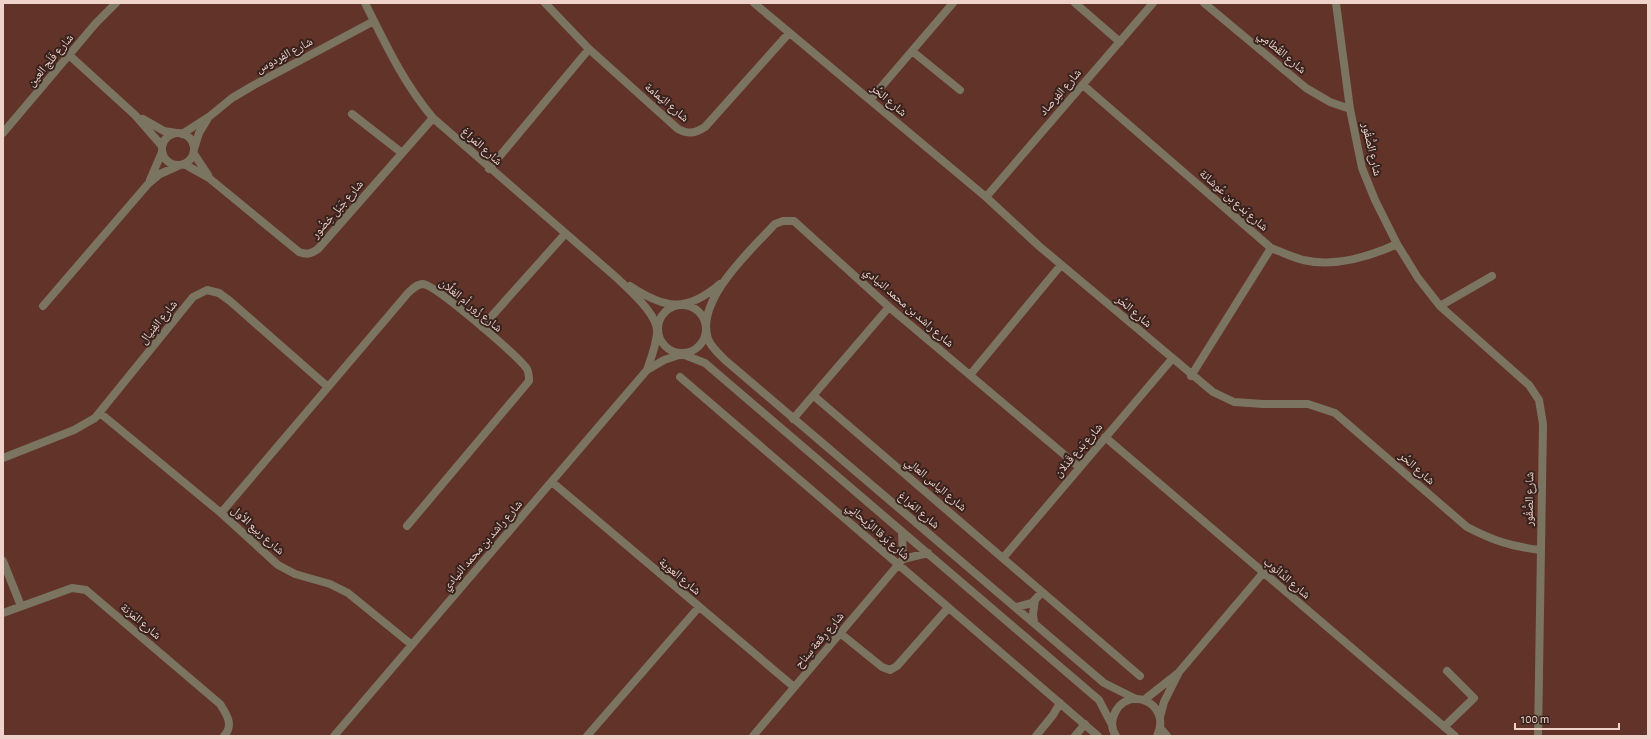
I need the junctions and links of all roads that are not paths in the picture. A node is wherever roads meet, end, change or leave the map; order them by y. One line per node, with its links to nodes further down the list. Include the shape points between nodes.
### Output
1 (116, 3): 15 (street, شارع فَلَج العين)
2 (365, 3): 10 (street, شارع المَراغ)
3 (544, 3): 13 (street, شارع اليَمامة)
4 (754, 3): 11 (street, شارع الحُر)
5 (952, 3): 14 (street)
6 (1075, 3): 12 (street)
7 (1153, 3): 12 (street, شارع الفِرصاد)
8 (1204, 3): 19 (street, شارع القُطامِي, via 1306,88 1330,102)
9 (1336, 3): 19 (street, شارع الصُّقُور)
10 (374, 21): 22 (street, شارع الفِردوس, via 248,88); 23 (street, شارع المَراغ, via 405,81)
11 (789, 34): 13 (street, شارع اليَمامة, via 705,127 691,133 678,130); 18 (street, شارع الحُر)
12 (1120, 42): 16 (street, شارع الفِرصاد)
13 (589, 49): 30 (street)
14 (912, 51): 17 (street); 18 (street)
15 (69, 55): 21 (street); 24 (street, شارع فَلَج العين)
16 (1083, 85): 33 (street, شارع الفِرصاد); 36 (street, شارع بَدع بن عُوشانة)
17 (960, 90)
18 (870, 100): 33 (street, شارع الحُر)
19 (1350, 109): 35 (street, شارع الصُّقُور, via 1367,183)
20 (352, 114): 28 (street)
21 (135, 115): 25 (street, via 164,131); 26 (street)
22 (210, 116): 25 (street, شارع الفِردوس); 27 (street, شارع الفِردوس, via 199,133)
23 (433, 118): 28 (street, شارع جَبَل خِضُور); 30 (street, شارع المَراغ)
24 (3, 133)
25 (179, 133): 26 (street, via 167,137); 27 (street, via 190,139)
26 (162, 149): 29 (street, via 170,164); 32 (street)
27 (194, 152): 29 (street, via 192,158); 31 (street, شارع جَبَل خِضُور)
28 (402, 154): 31 (street, شارع جَبَل خِضُور, via 318,249 308,254 299,252)
29 (182, 165): 31 (street, شارع جَبَل خِضُور); 32 (street, via 160,174)
30 (489, 169): 34 (street, شارع المَراغ)
31 (210, 178)
32 (148, 184): 42 (street)
33 (986, 196): 37 (street, شارع الحُر)
34 (565, 234): 40 (street, شارع المَراغ); 46 (street)
35 (1396, 244): 36 (street, شارع بَدع بن عُوشانة, via 1363,257 1325,262 1304,260); 43 (street, شارع الصُّقُور)
36 (1271, 248): 52 (street)
37 (1062, 265): 49 (street, شارع الحُر); 51 (street)
38 (729, 275): 41 (street, شارع راشد بن محمد النيادي, via 703,298); 44 (street, شارع راشد بن محمد النيادي, via 775,224 783,220 794,221); 45 (street, شارع راشد بن محمد النيادي, via 711,304)
39 (1492, 276): 43 (street)
40 (617, 278): 41 (street, شارع المَراغ, via 654,300); 47 (street, شارع المَراغ, via 644,305)
41 (682, 305): 45 (street, via 692,307 701,314); 47 (street, via 672,307 664,313)
42 (43, 306)
43 (1440, 306): 65 (street, شارع الصُّقُور, via 1529,385 1539,400 1543,424)
44 (889, 307): 51 (street, شارع راشد بن محمد النيادي); 55 (street)
45 (706, 324): 48 (street, via 704,341 698,348); 57 (street, شارع المَراغ, via 708,339 721,356)
46 (482, 327): 54 (street, شارع زُور أم الغلَّان, via 435,289 424,284 415,286); 63 (street, شارع زُور أم الغلَّان, via 527,369 528,381)
47 (658, 331): 48 (street, via 660,340 666,348); 50 (street, شارع راشد بن محمد النيادي)
48 (682, 354): 50 (street, شارع راشد بن محمد النيادي, via 664,360); 64 (street, via 705,363)
49 (1172, 359): 52 (street, شارع الحُر); 58 (street, شارع بَدع قَذلان)
50 (647, 370): 61 (street, شارع راشد بن محمد النيادي)
51 (970, 375): 60 (street, شارع راشد بن محمد النيادي)
52 (1191, 376): 65 (street, شارع الحُر, via 1213,392 1234,402 1308,404 1335,413 1467,527 1491,540)
53 (680, 377): 69 (street, شارع بَرقا الرِّيحانِي)
54 (328, 387): 56 (street, شارع الفِنيال, via 230,301 219,293 207,290 194,297); 62 (street, شارع زُور أم الغلَّان)
55 (814, 396): 57 (street); 67 (street, شارع الياس العالِي)
56 (100, 413): 59 (street, شارع الفِنيال, via 74,430); 62 (street, شارع ربيع الأول)
57 (793, 418): 75 (street, شارع المَراغ)
58 (1105, 437): 60 (street, شارع بَدع قَذلان); 70 (street, شارع الدَّانُوب)
59 (3, 458)
60 (1079, 467): 67 (street, شارع بَدع قَذلان)
61 (552, 482): 74 (street, شارع العوية); 80 (street, شارع راشد بن محمد النيادي)
62 (221, 513): 80 (street, شارع ربيع الأول, via 278,565 295,574 330,584 348,593)
63 (407, 526)
64 (902, 533): 66 (street); 69 (street)
65 (1540, 550): 103 (street, شارع الصُّقُور)
66 (928, 553): 69 (street); 89 (street, via 1099,700)
67 (1003, 558): 71 (street, شارع الياس العالِي)
68 (3, 561): 73 (street)
69 (900, 562): 76 (street, شارع بَرقا الرِّيحانِي); 79 (street, شارع رِقعة سِناح)
70 (1263, 573): 82 (street); 90 (street, شارع الدَّانُوب)
71 (1042, 592): 72 (street); 83 (street, شارع الياس العالِي)
72 (1035, 600): 75 (street); 78 (street, via 1032,614)
73 (21, 606): 77 (street, شارع المَزنة); 93 (street, شارع المَزنة, via 72,588 86,590 220,704 229,719 229,730)
74 (699, 607): 84 (street, شارع العوية); 94 (street)
75 (1016, 607): 78 (street, شارع المَراغ)
76 (948, 608): 79 (street, via 897,666 890,670 882,667); 86 (street, شارع بَرقا الرِّيحانِي)
77 (3, 613)
78 (1034, 623): 85 (street, شارع المَراغ, via 1104,683)
79 (840, 633): 84 (street, شارع رِقعة سِناح)
80 (412, 645): 92 (street, شارع راشد بن محمد النيادي)
81 (1447, 671): 90 (street, via 1474,698)
82 (1179, 672): 85 (street); 87 (street, via 1164,702)
83 (1140, 676)
84 (794, 688): 95 (street, شارع رِقعة سِناح)
85 (1140, 699): 87 (street, شارع المَراغ, via 1157,710); 89 (street, via 1121,704 1113,717)
86 (1060, 703): 88 (street, شارع بَرقا الرِّيحانِي); 96 (street)
87 (1160, 717): 91 (street)
88 (1084, 724): 97 (street); 98 (street, شارع بَرقا الرِّيحانِي)
89 (1112, 725): 99 (street)
90 (1444, 727): 102 (street, شارع الدَّانُوب)
91 (1160, 728): 100 (street); 101 (street)
92 (339, 734)
93 (224, 736)
94 (587, 736)
95 (753, 736)
96 (1036, 736)
97 (1075, 736)
98 (1098, 736)
99 (1116, 736)
100 (1157, 736)
101 (1167, 736)
102 (1455, 736)
103 (1538, 736)

